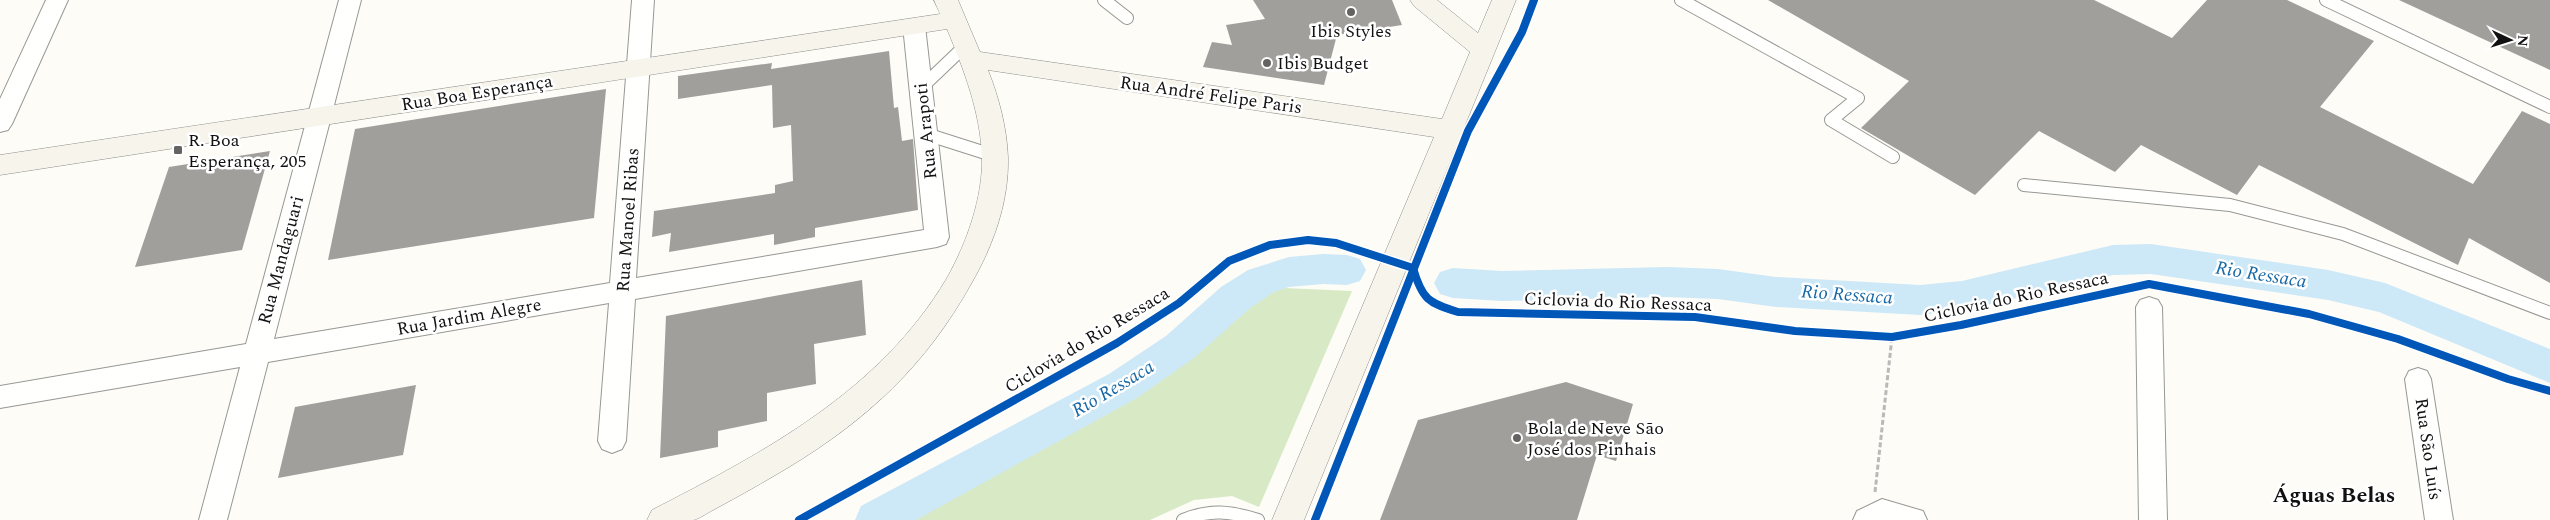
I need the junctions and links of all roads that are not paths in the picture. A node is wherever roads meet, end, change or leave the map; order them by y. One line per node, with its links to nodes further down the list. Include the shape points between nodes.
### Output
1 (57, 0): 18 (street)
2 (350, 0): 17 (street, Rua Mandaguari)
3 (643, 0): 14 (street, Rua Manoel Ribas)
4 (1104, 0): 10 (lane)
5 (1422, 0): 12 (street)
6 (1504, 0): 12 (street)
7 (1681, 0): 22 (lane, via 1858,98 1831,120)
8 (2326, 0): 16 (lane)
9 (950, 10): 11 (street, Rua Boa Esperança); 13 (street)
10 (1127, 18)
11 (914, 26): 14 (street, Rua Boa Esperança); 15 (street, Rua Arapoti)
12 (1484, 50): 19 (street)
13 (968, 53): 15 (lane); 19 (street, Rua André Felipe Paris); 21 (street, via 982,91)
14 (638, 68): 17 (street, Rua Boa Esperança); 26 (street, Rua Manoel Ribas)
15 (921, 88): 20 (street, Rua Arapoti)
16 (2550, 107)
17 (319, 116): 23 (street, Rua Boa Esperança); 29 (street, Rua Mandaguari)
18 (0, 124)
19 (1450, 130): 38 (street)
20 (926, 134): 21 (lane); 25 (street, Rua Arapoti)
21 (995, 156): 35 (street, via 986,218 974,253 954,294 919,344 853,406 804,442 739,481)
22 (1893, 157)
23 (0, 165)
24 (2024, 185): 28 (lane, via 2221,204 2267,214 2343,234)
25 (937, 237): 26 (street, Rua Jardim Alegre)
26 (623, 290): 29 (street, Rua Jardim Alegre); 32 (street, Rua Manoel Ribas)
27 (2149, 307): 40 (street)
28 (2550, 313)
29 (257, 353): 31 (street, Rua Jardim Alegre); 34 (street, Rua Mandaguari)
30 (2418, 379): 41 (street, Rua São Luís)
31 (0, 397)
32 (612, 441)
33 (1870, 518): 39 (street, via 1882,512)
34 (213, 520)
35 (663, 520)
36 (1183, 520): 37 (lane, via 1221,509)
37 (1258, 520)
38 (1288, 520)
39 (1913, 520)
40 (2153, 520)
41 (2439, 520)

